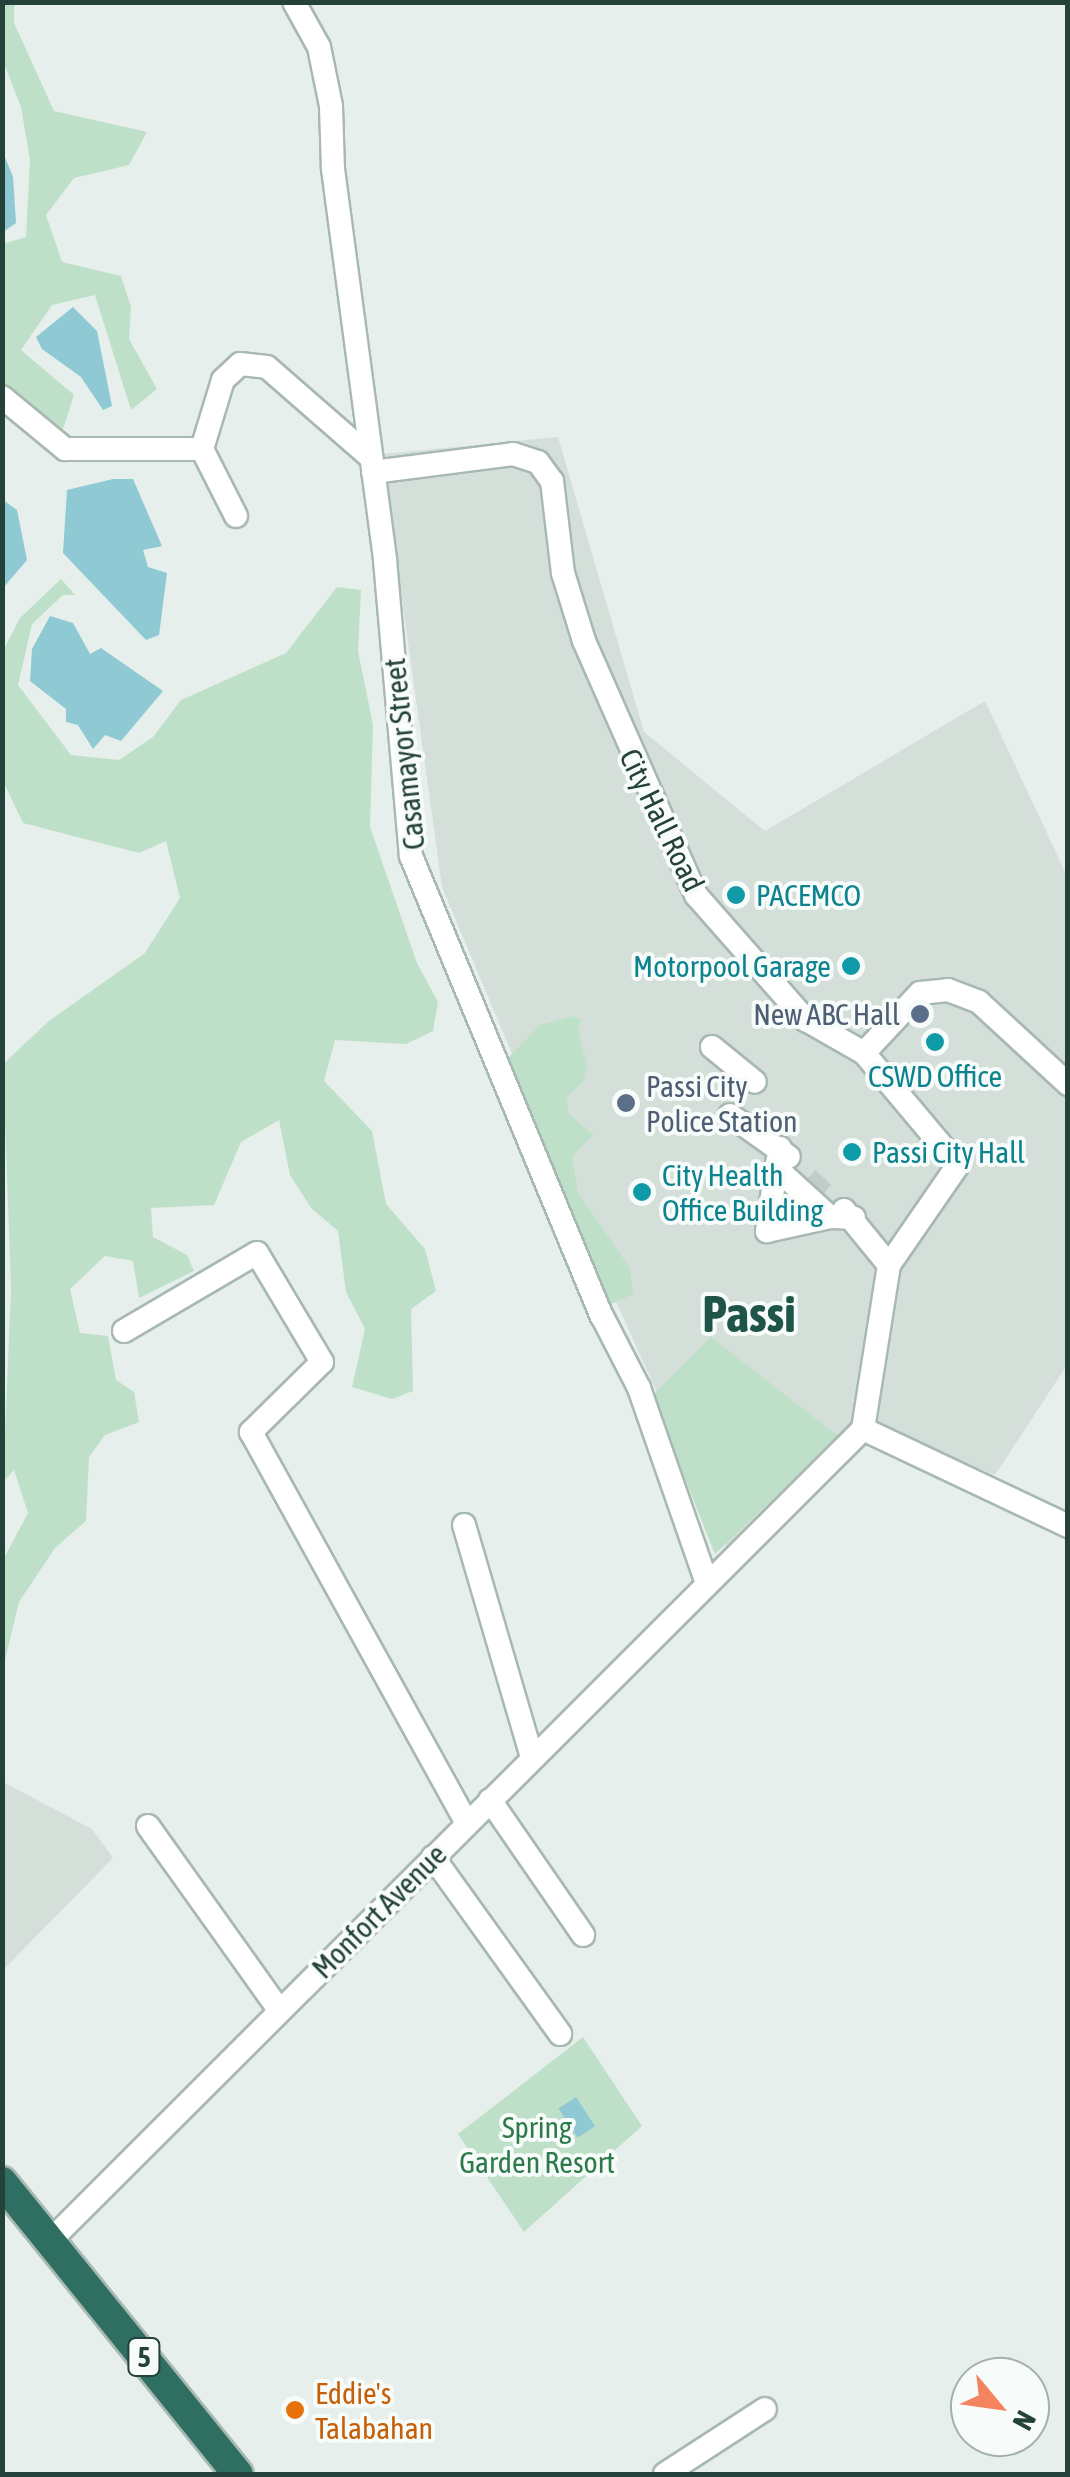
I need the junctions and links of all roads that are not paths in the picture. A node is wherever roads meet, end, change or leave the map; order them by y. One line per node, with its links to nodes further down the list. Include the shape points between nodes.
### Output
1 (294, 2): 4 (street, Casamayor Street, via 319,47 331,106)
2 (2, 397): 3 (street, via 65,449)
3 (202, 449): 4 (street, via 223,380 240,364 267,368); 5 (street)
4 (371, 464): 7 (street, City Hall Road, via 513,454 538,462 552,481 563,573 584,641 696,894 806,1020); 19 (street, Casamayor Street, via 412,856 602,1316 640,1388)
5 (236, 516)
6 (712, 1047): 8 (street)
7 (864, 1053): 9 (street, via 920,993 948,990 979,1002); 14 (street, City Hall Road, via 958,1165)
8 (755, 1082)
9 (1068, 1084)
10 (730, 1115): 11 (street)
11 (778, 1158): 12 (street); 13 (street); 13 (street, via 767,1231)
12 (808, 1178)
13 (838, 1212): 14 (street)
14 (888, 1266): 16 (street)
15 (124, 1331): 22 (street, via 257,1254 322,1362 251,1432)
16 (862, 1429): 18 (street); 19 (street)
17 (464, 1524): 20 (street)
18 (1068, 1526)
19 (706, 1580): 20 (street, Monfort Avenue)
20 (532, 1757): 21 (street, Monfort Avenue)
21 (490, 1800): 22 (street, Monfort Avenue); 25 (street)
22 (468, 1823): 24 (street, Monfort Avenue)
23 (148, 1826): 26 (street)
24 (433, 1856): 26 (street, Monfort Avenue); 27 (street)
25 (583, 1935)
26 (280, 2011): 29 (street, Monfort Avenue)
27 (560, 2034)
28 (2, 2182): 29 (highway, 5)
29 (50, 2240): 31 (highway, 5)
30 (765, 2410): 32 (street)
31 (238, 2474)
32 (665, 2474)

